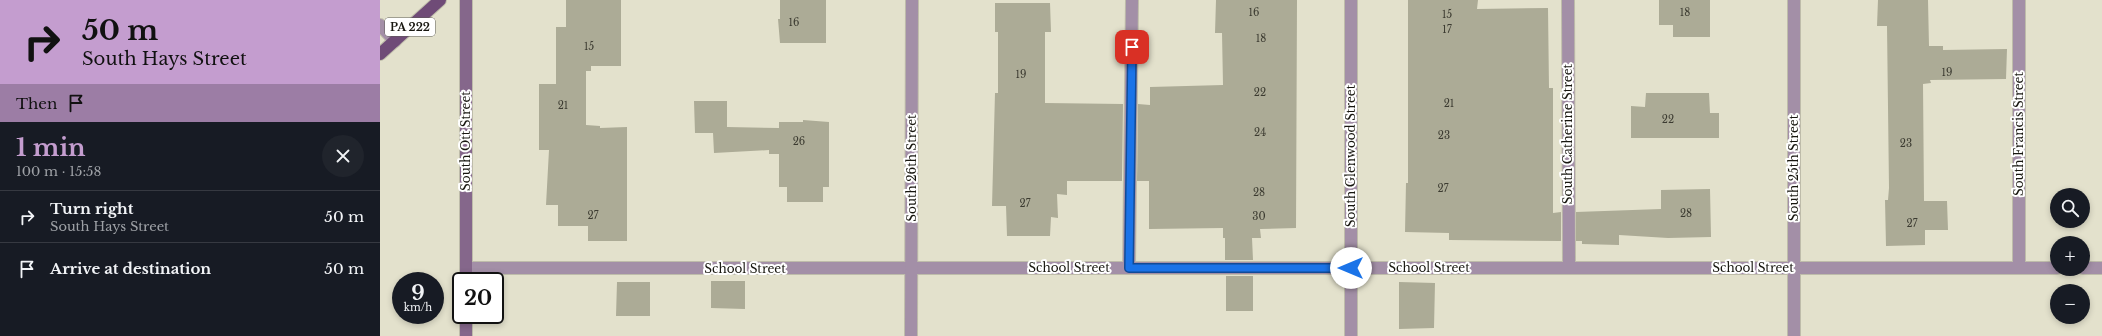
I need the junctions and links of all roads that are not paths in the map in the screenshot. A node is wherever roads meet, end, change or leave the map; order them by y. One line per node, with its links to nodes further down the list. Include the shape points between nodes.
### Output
1 (440, 0): 10 (main road, PA 222)
2 (466, 0): 12 (street, South Ott Street)
3 (912, 0): 21 (street, South 26th Street)
4 (1132, 0): 13 (street)
5 (1351, 0): 14 (street, South Glenwood Street)
6 (1568, 0): 15 (street, South Catherine Street)
7 (1794, 0): 16 (street, South 25th Street)
8 (2019, 0): 17 (street, South Francis Street)
9 (380, 25): 10 (street)
10 (394, 41): 11 (main road, PA 222)
11 (380, 54)
12 (466, 268): 21 (street, School Street); 22 (street, South Ott Street)
13 (1129, 268): 14 (street, School Street); 21 (street, School Street)
14 (1351, 268): 15 (street, School Street); 26 (street, South Glenwood Street)
15 (1569, 268): 16 (street, School Street)
16 (1794, 268): 17 (street, School Street); 27 (street, South 25th Street)
17 (2019, 268): 18 (street, School Street)
18 (2050, 268)
19 (2090, 268): 20 (street)
20 (2102, 268)
21 (911, 269): 25 (street, South 26th Street)
22 (466, 272)
23 (466, 324): 24 (street)
24 (466, 336)
25 (911, 336)
26 (1351, 336)
27 (1794, 336)

